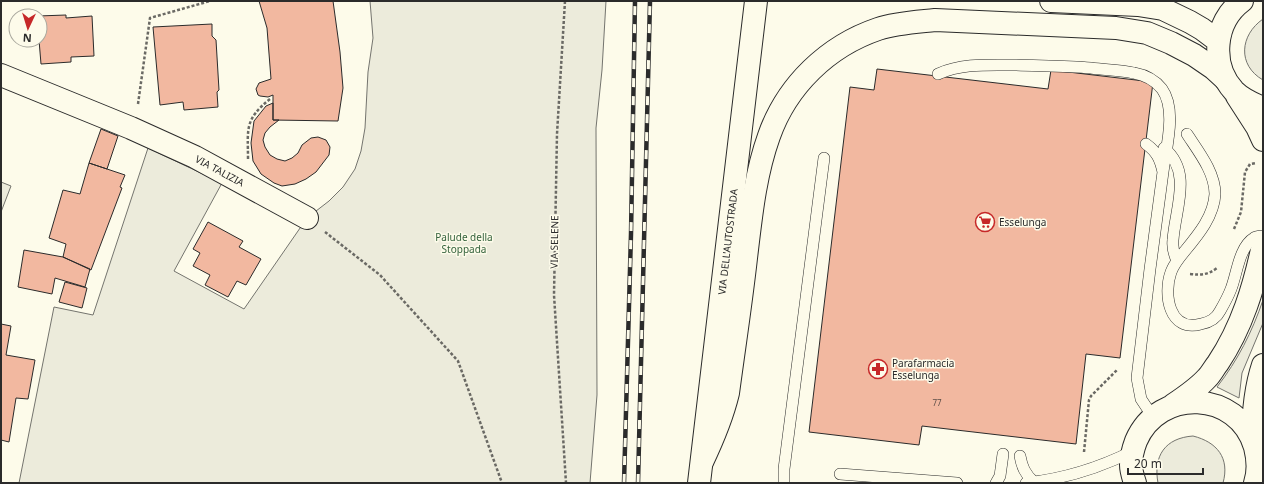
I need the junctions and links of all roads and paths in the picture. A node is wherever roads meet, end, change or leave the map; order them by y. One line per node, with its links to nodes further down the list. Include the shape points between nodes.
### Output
1 (210, 1): 13 (path, via 150,18 136,117)
2 (565, 1): 39 (path, VIA SELENE, via 557,134 554,295)
3 (756, 1): 36 (main road, VIA DELL'AUTOSTRADA)
4 (1051, 1): 6 (main road)
5 (1242, 1): 7 (main road, via 1234,7 1223,23)
6 (1142, 3): 7 (main road, via 1178,15)
7 (1218, 42): 10 (main road, via 1219,60)
8 (1, 71): 13 (main road, VIA TALIZIA)
9 (938, 74): 16 (lane, via 959,67 1009,65 1078,67 1141,75 1159,85 1168,99)
10 (1230, 85): 12 (main road, via 1249,102); 15 (main road); 36 (main road, via 1204,61 1171,43 1147,33 1116,28 935,20 879,29 830,53 799,83 779,111 762,156 754,194 728,393 722,419)
11 (270, 99): 20 (path, via 258,109 248,125 249,166)
12 (1263, 108)
13 (131, 128): 20 (main road, VIA TALIZIA)
14 (1187, 134): 25 (lane, via 1208,168 1214,184 1214,202 1202,230)
15 (1263, 140)
16 (1166, 149): 19 (lane); 19 (lane, via 1146,144 1157,154); 25 (lane, via 1175,162 1181,180 1172,241)
17 (824, 158): 40 (lane)
18 (1258, 163): 22 (path, via 1250,164 1245,172 1241,212)
19 (1163, 172): 30 (lane, via 1137,378 1141,399)
20 (238, 180): 21 (main road, VIA TALIZIA)
21 (307, 218): 38 (path, via 380,276 458,361)
22 (1232, 234)
23 (1263, 236): 25 (lane, via 1255,237 1246,246 1231,289 1218,314 1211,321 1197,325 1185,324 1176,318 1170,307 1168,295 1171,272)
24 (1263, 245): 30 (main road, via 1256,278 1236,332 1224,354 1208,377 1192,392)
25 (1177, 261)
26 (1220, 261): 27 (path, via 1217,268 1209,274)
27 (1184, 274)
28 (1121, 365): 35 (path, via 1089,400)
29 (1263, 365): 31 (main road, via 1258,380)
30 (1161, 412): 31 (main road, via 1188,402 1208,403 1226,410 1242,422); 32 (main road, via 1140,432)
31 (1252, 439): 45 (main road, via 1258,457 1258,476)
32 (1133, 450): 43 (lane, via 1086,471); 44 (main road, via 1131,465)
33 (1003, 454): 42 (lane, via 1000,476)
34 (1020, 456): 43 (lane)
35 (1084, 456)
36 (700, 472)
37 (840, 474): 41 (lane)
38 (502, 483)
39 (566, 483)
40 (784, 483)
41 (958, 483)
42 (996, 483)
43 (1030, 483)
44 (1135, 483)
45 (1255, 483)

